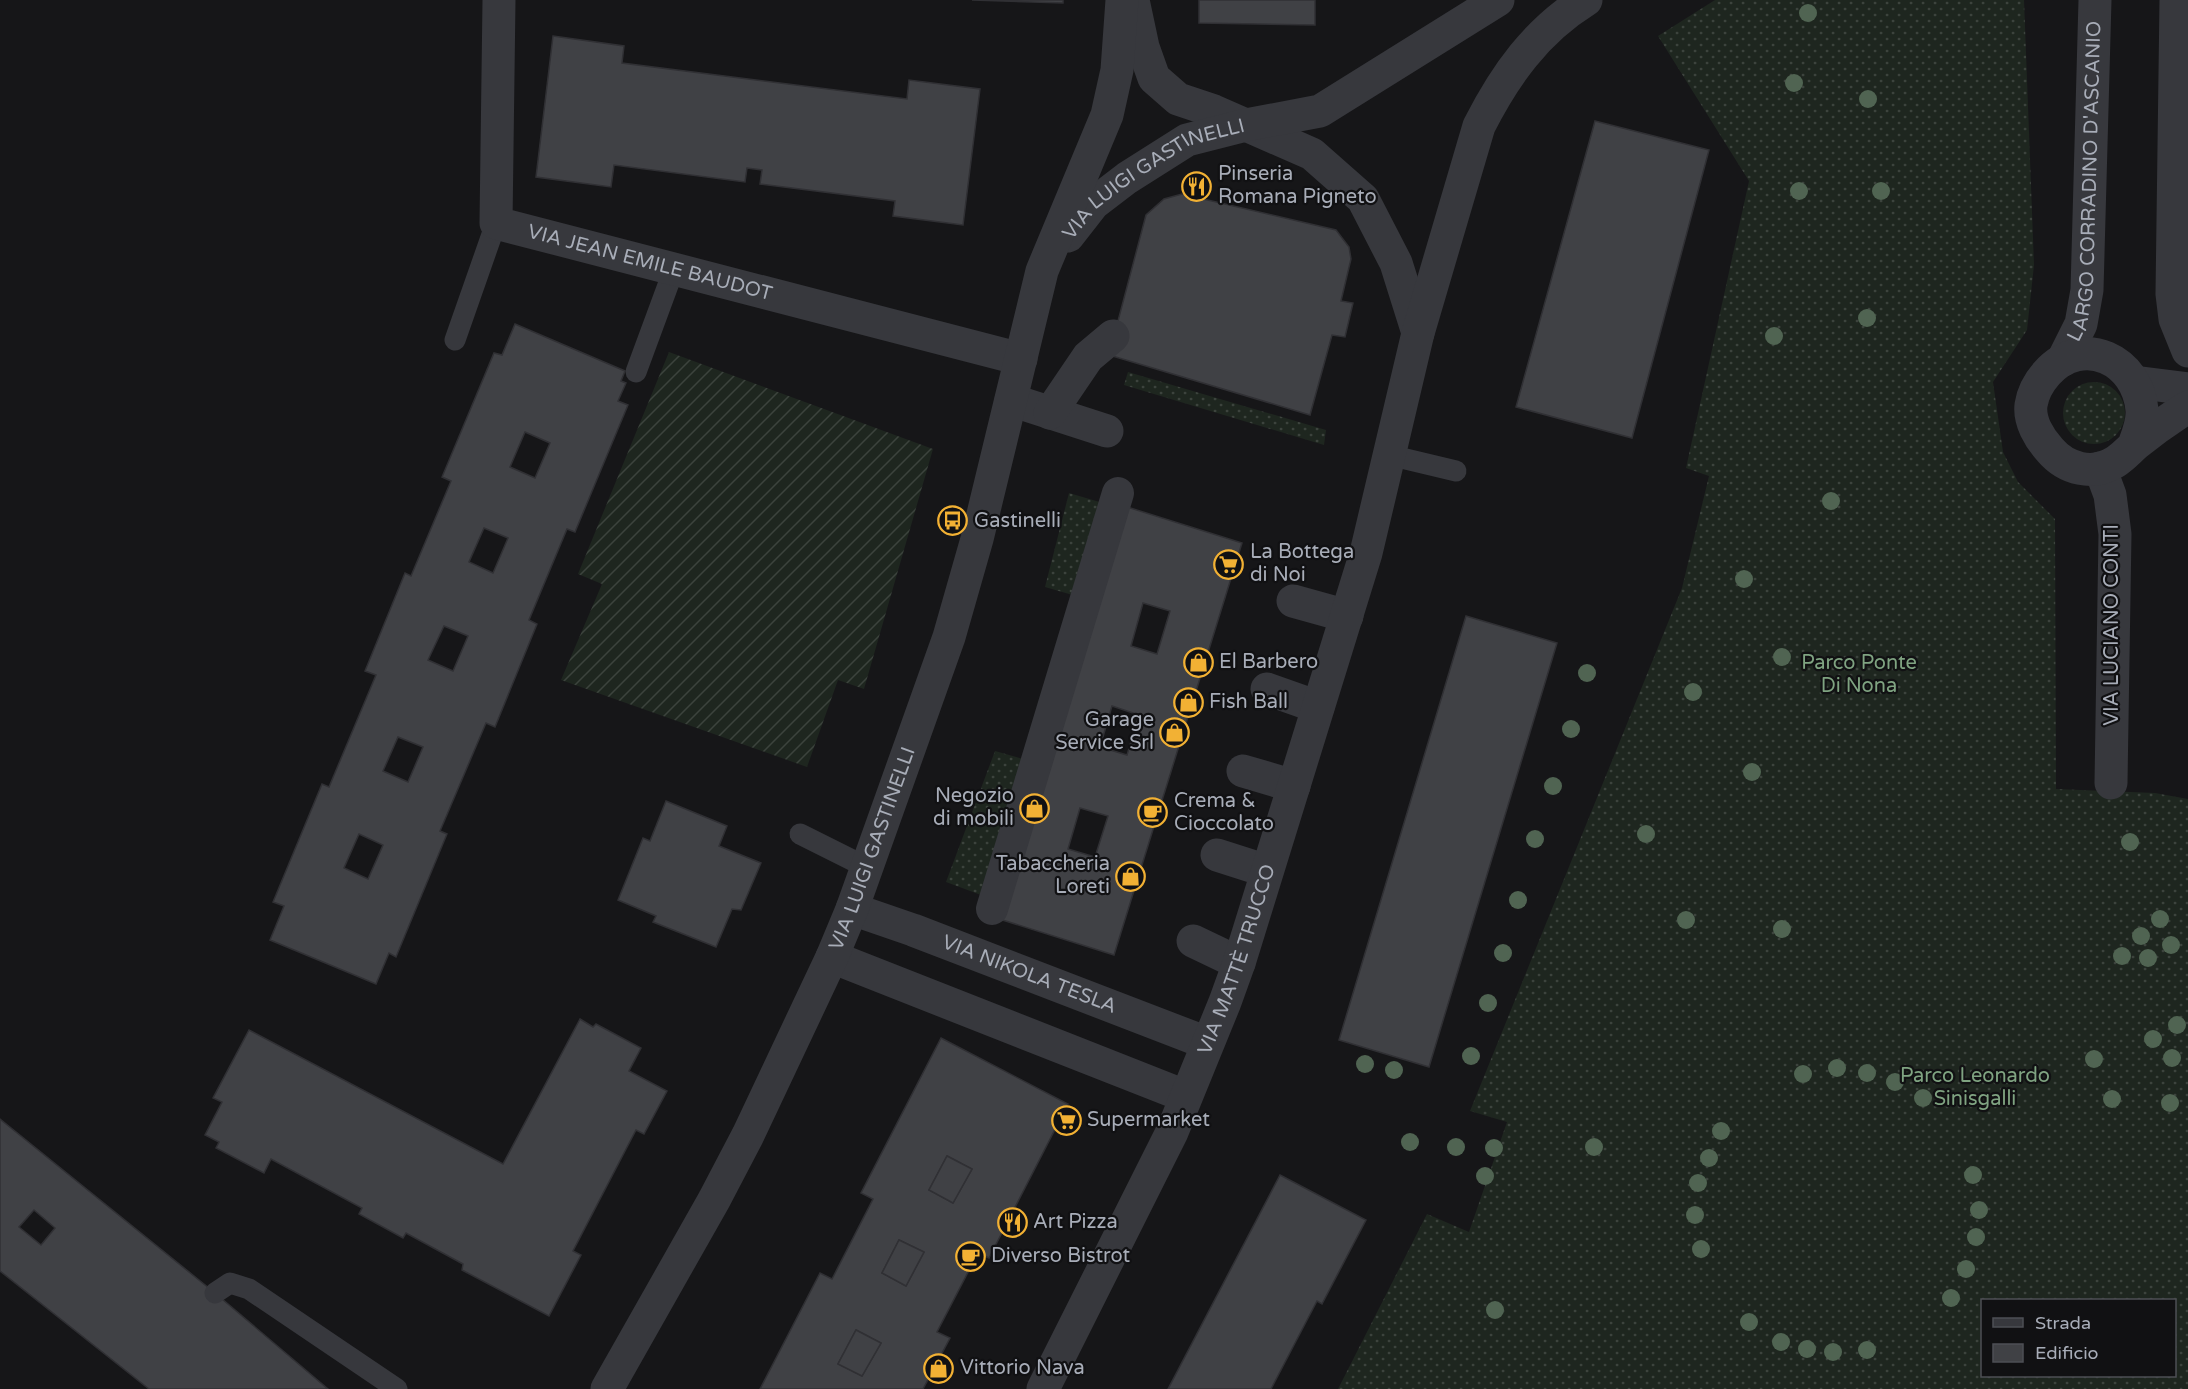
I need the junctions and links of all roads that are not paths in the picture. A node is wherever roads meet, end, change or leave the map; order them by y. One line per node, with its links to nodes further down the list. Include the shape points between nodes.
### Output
1 (499, 0): 9 (street)
2 (1122, 0): 11 (street, VIA LUIGI GASTINELLI, via 1118,70 1107,115)
3 (1133, 0): 8 (street, VIA LUIGI GASTINELLI, via 1154,78 1178,99)
4 (1586, 0): 12 (street, VIA MATTÈ TRUCCO, via 1532,44 1494,97 1479,126)
5 (2095, 0): 17 (street, LARGO CORRADINO D'ASCANIO, via 2087,290 2081,324)
6 (2176, 0): 15 (street, via 2172,294 2175,319)
7 (1486, 4): 8 (street, via 1320,111)
8 (1246, 125): 11 (street, VIA LUIGI GASTINELLI, via 1186,140 1127,178 1093,204); 12 (street, via 1312,154 1363,199 1396,263)
9 (496, 223): 10 (street, VIA JEAN EMILE BAUDOT); 14 (lane)
10 (674, 269): 16 (street, VIA JEAN EMILE BAUDOT); 18 (lane)
11 (1042, 271): 16 (street, VIA LUIGI GASTINELLI)
12 (1419, 333): 26 (street, VIA MATTÈ TRUCCO)
13 (1113, 336): 23 (street, via 1088,357)
14 (455, 340)
15 (2188, 351)
16 (1022, 359): 21 (street, VIA LUIGI GASTINELLI)
17 (2063, 360): 19 (street, via 2074,355 2101,354 2126,370); 27 (street, via 2036,387 2031,416 2036,430 2064,462 2076,468)
18 (636, 372)
19 (2134, 382): 20 (street); 25 (street, via 2142,412)
20 (2188, 389)
21 (1011, 400): 23 (street); 39 (street, VIA LUIGI GASTINELLI, via 950,637)
22 (2188, 407): 25 (street)
23 (1050, 413): 24 (street)
24 (1107, 431)
25 (2134, 445): 27 (street, via 2114,463)
26 (1389, 455): 28 (lane); 31 (street, VIA MATTÈ TRUCCO)
27 (2100, 468): 35 (street, VIA LUCIANO CONTI, via 2110,495 2115,534)
28 (1456, 471)
29 (1118, 493): 42 (street)
30 (1293, 601): 31 (street)
31 (1347, 616): 33 (street, VIA MATTÈ TRUCCO)
32 (1268, 689): 33 (street)
33 (1318, 708): 36 (street, VIA MATTÈ TRUCCO)
34 (1243, 771): 36 (street)
35 (2111, 783)
36 (1294, 786): 40 (street, VIA MATTÈ TRUCCO)
37 (800, 834): 39 (lane)
38 (1217, 855): 40 (street)
39 (866, 867): 41 (street, VIA LUIGI GASTINELLI)
40 (1267, 871): 45 (street, VIA MATTÈ TRUCCO)
41 (852, 909): 44 (street, VIA LUIGI GASTINELLI); 46 (street, VIA NIKOLA TESLA)
42 (992, 909)
43 (1193, 940): 45 (street)
44 (832, 957): 47 (street); 50 (street, VIA LUIGI GASTINELLI, via 748,1135)
45 (1239, 963): 46 (street, VIA MATTÈ TRUCCO)
46 (1207, 1043): 47 (street, VIA MATTÈ TRUCCO)
47 (1185, 1096): 51 (street, VIA MATTÈ TRUCCO, via 1172,1132)
48 (215, 1293): 49 (lane, via 230,1283 249,1288)
49 (397, 1389)
50 (607, 1389)
51 (1043, 1389)

